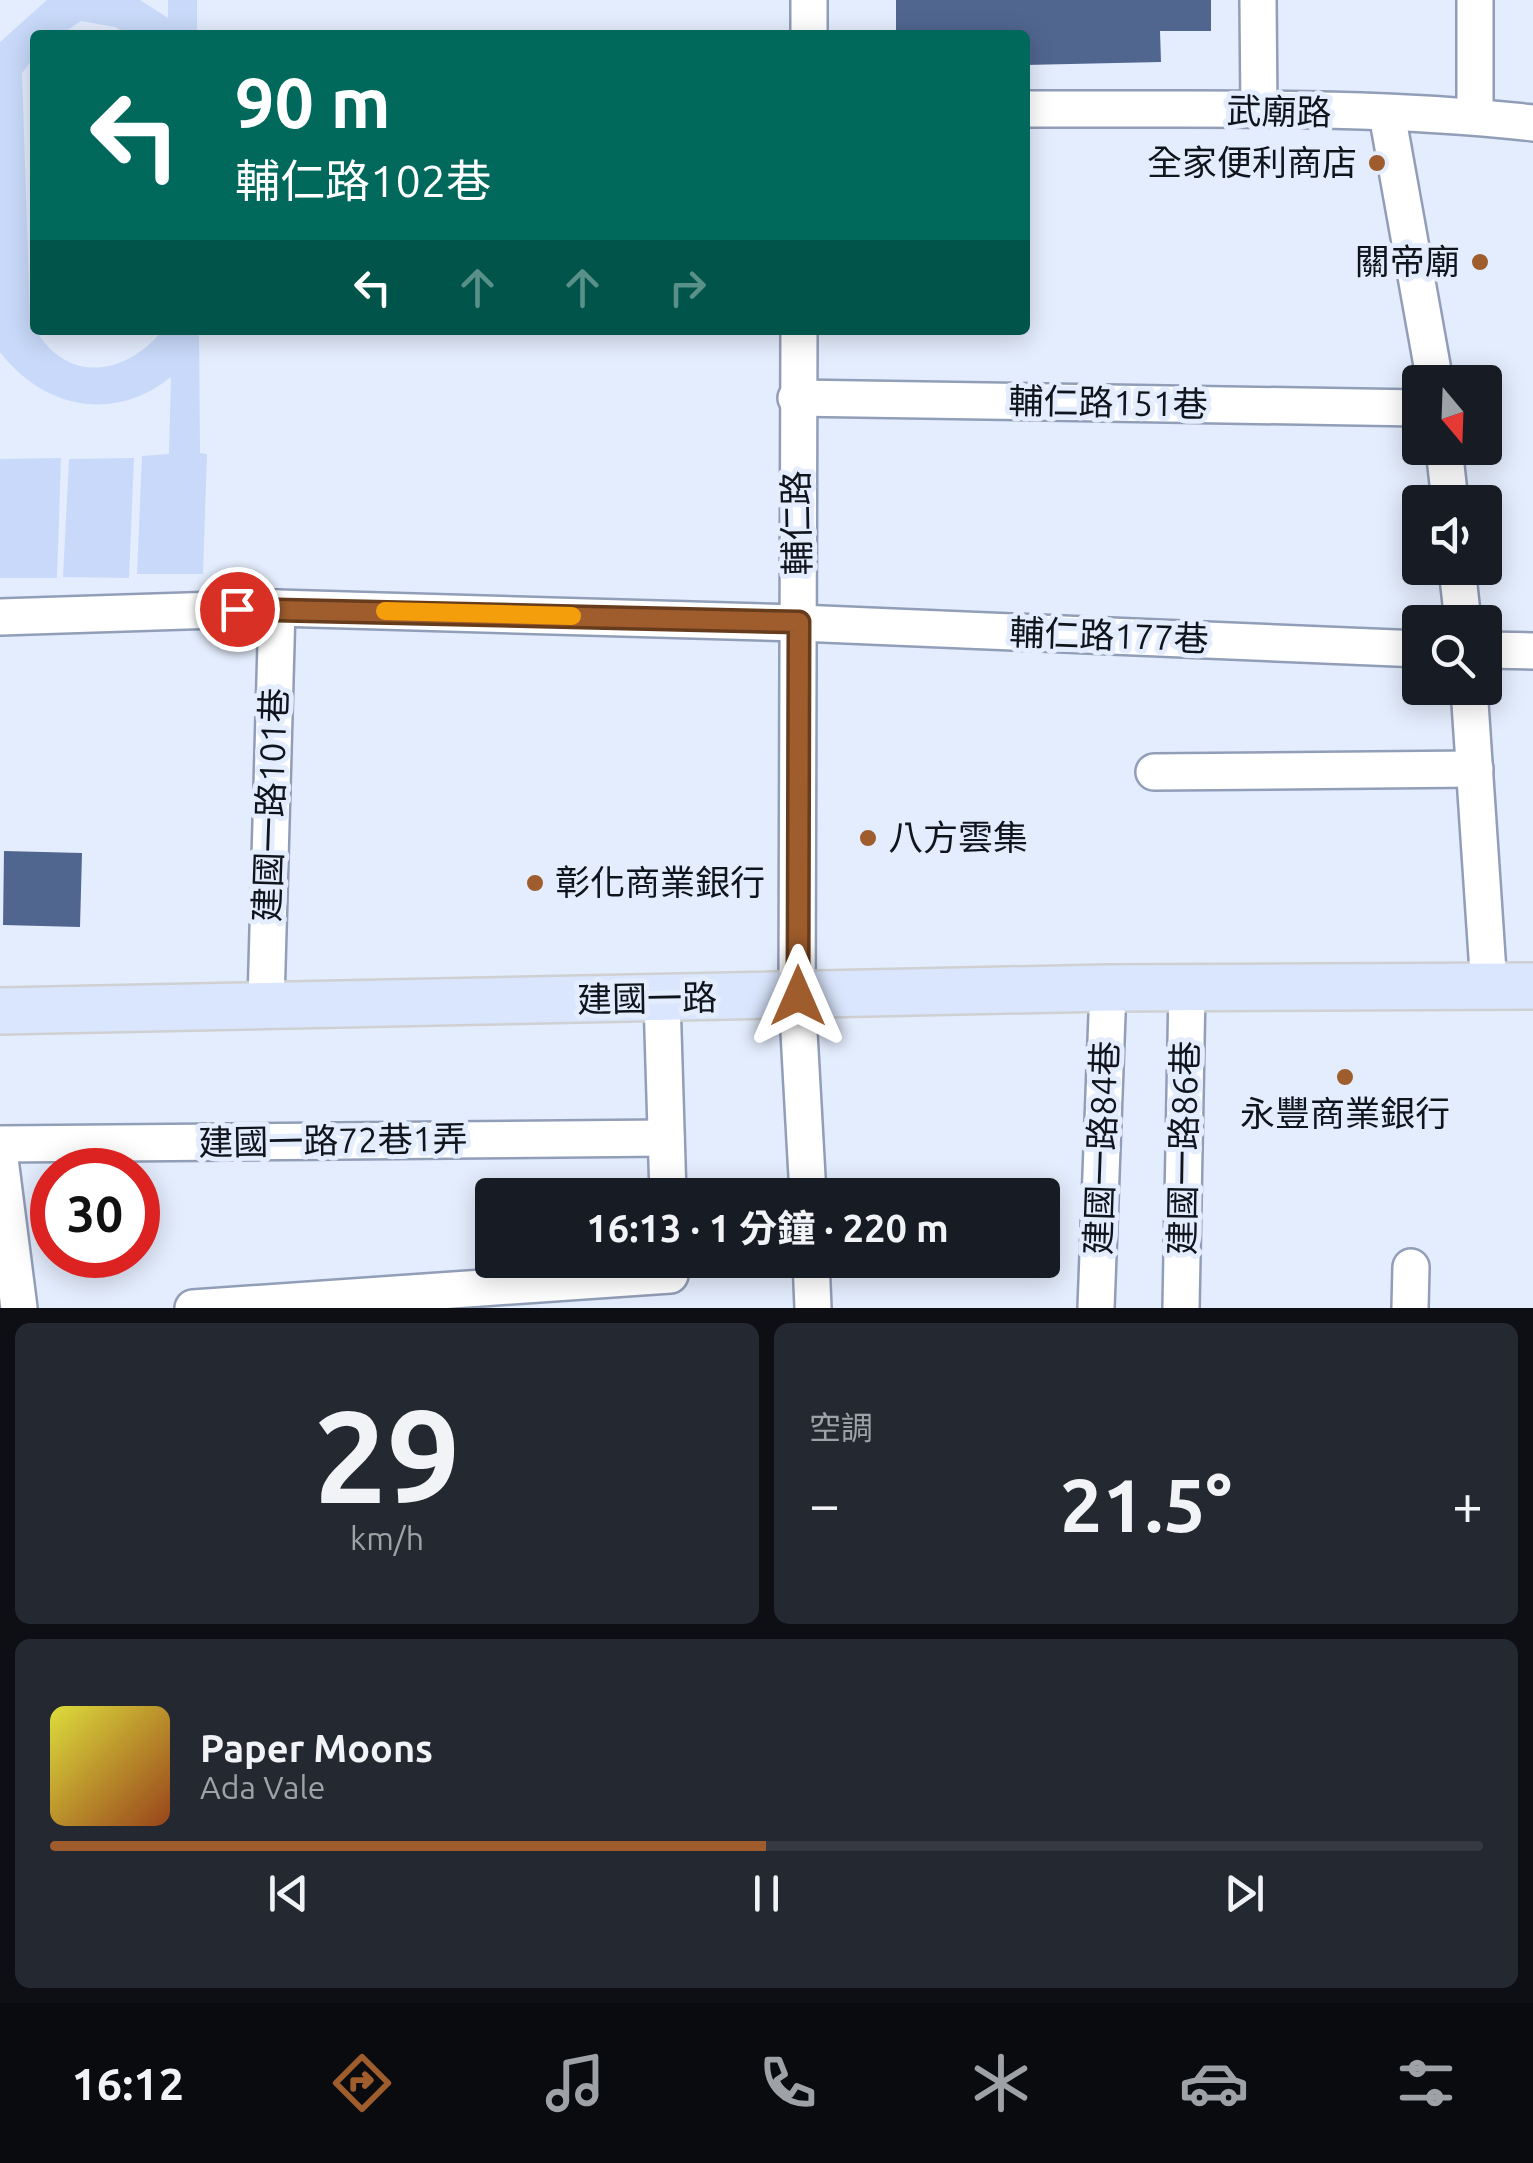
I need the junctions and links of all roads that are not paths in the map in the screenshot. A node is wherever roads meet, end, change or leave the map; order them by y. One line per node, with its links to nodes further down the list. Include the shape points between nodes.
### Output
1 (809, 0): 4 (street)
2 (1258, 0): 6 (street)
3 (1476, 0): 8 (street)
4 (809, 30)
5 (1030, 109): 6 (street, 武廟路)
6 (1258, 110): 7 (street, 武廟路)
7 (1387, 114): 8 (street, 武廟路); 11 (street)
8 (1475, 116): 9 (street, 武廟路)
9 (1533, 123)
10 (799, 335): 12 (street, 輔仁路)
11 (1432, 365)
12 (796, 398): 13 (street, 輔仁路151巷); 16 (street, 輔仁路)
13 (1402, 408)
14 (276, 608): 15 (street, 輔仁路177巷); 16 (street, 輔仁路177巷); 28 (street, 建國一路101巷)
15 (0, 617)
16 (799, 622): 17 (street, 輔仁路177巷); 26 (street, 輔仁路)
17 (1402, 647)
18 (1502, 650): 19 (street)
19 (1533, 650)
20 (1470, 705): 21 (street)
21 (1475, 768): 22 (street); 23 (street)
22 (1154, 772)
23 (1511, 987): 25 (main road, 建國一路)
24 (1108, 988): 25 (main road, 建國一路); 26 (main road, 建國一路); 41 (street, 建國一路84巷)
25 (1187, 989): 42 (street, 建國一路86巷)
26 (798, 996): 27 (main road, 建國一路); 34 (street, 輔仁路)
27 (662, 999): 28 (main road, 建國一路); 30 (street)
28 (266, 1002): 29 (main road, 建國一路)
29 (0, 1010)
30 (666, 1138): 31 (street, 建國一路72巷1弄); 33 (street)
31 (0, 1144)
32 (0, 1159): 38 (street)
33 (667, 1178)
34 (807, 1178)
35 (1411, 1267): 43 (street)
36 (627, 1278): 39 (street)
37 (812, 1278): 40 (street)
38 (19, 1308)
39 (194, 1308)
40 (814, 1308)
41 (1096, 1308)
42 (1181, 1308)
43 (1410, 1308)

